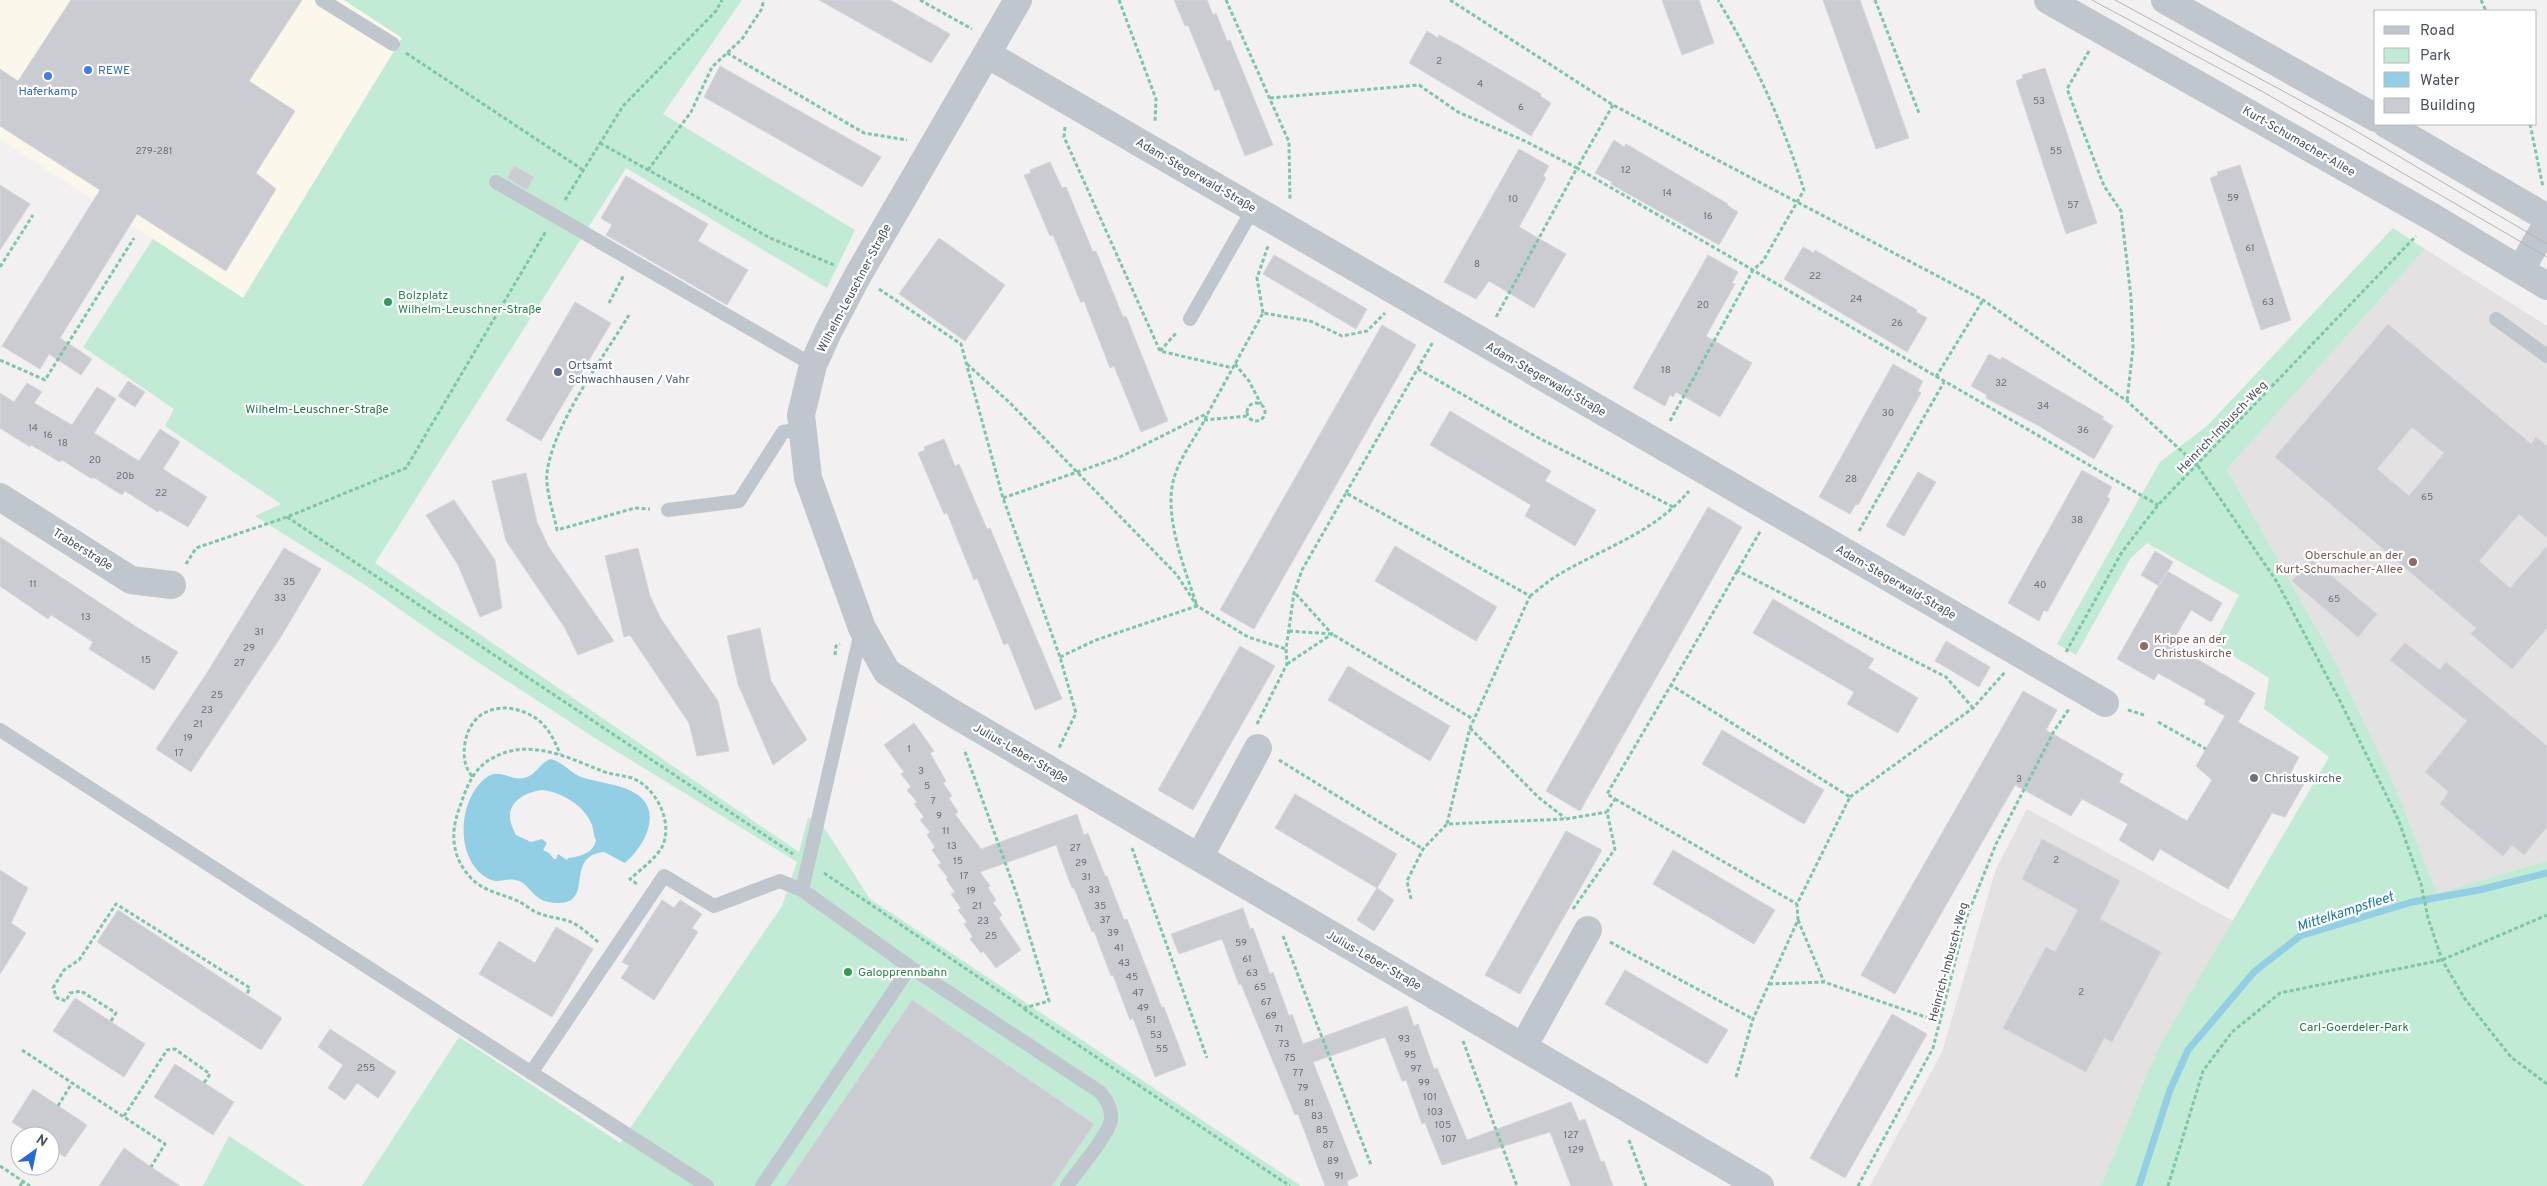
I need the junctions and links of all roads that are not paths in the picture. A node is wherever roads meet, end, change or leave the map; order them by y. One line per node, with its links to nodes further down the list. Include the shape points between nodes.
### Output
1 (322, 0): 5 (lane)
2 (1018, 0): 6 (street, Wilhelm-Leuschner-Straße)
3 (2048, 0): 13 (street, Kurt-Schumacher-Allee)
4 (2165, 0): 7 (street)
5 (393, 44)
6 (991, 48): 11 (street, Adam-Stegerwald-Straße, via 1068,101); 18 (street, Wilhelm-Leuschner-Straße, via 858,275)
7 (2374, 117)
8 (2388, 125): 10 (street)
9 (496, 182): 18 (lane)
10 (2547, 218)
11 (1273, 220): 15 (lane); 24 (street, Adam-Stegerwald-Straße)
12 (2547, 224): 13 (street)
13 (2521, 269): 14 (street, Kurt-Schumacher-Allee)
14 (2547, 286)
15 (1190, 319)
16 (2496, 319): 17 (lane)
17 (2547, 356)
18 (813, 365): 19 (street, Wilhelm-Leuschner-Straße, via 801,415)
19 (801, 429): 21 (lane, via 783,432 739,501); 23 (street, Wilhelm-Leuschner-Straße, via 808,478)
20 (0, 497): 22 (street, Traberstraße, via 132,580)
21 (668, 510)
22 (172, 586)
23 (862, 628): 27 (street, Julius-Leber-Straße, via 887,672); 28 (lane)
24 (2105, 703)
25 (0, 730): 32 (lane)
26 (1258, 748): 27 (street)
27 (1200, 856): 31 (street, Julius-Leber-Straße)
28 (802, 890): 30 (lane); 32 (lane, via 780,881 714,906 664,876)
29 (1588, 930): 31 (street)
30 (910, 967): 34 (lane); 35 (lane, via 1100,1092 1107,1100 1111,1121)
31 (1522, 1047): 36 (street, Julius-Leber-Straße)
32 (530, 1073): 33 (lane)
33 (707, 1186)
34 (762, 1186)
35 (1067, 1186)
36 (1760, 1186)

